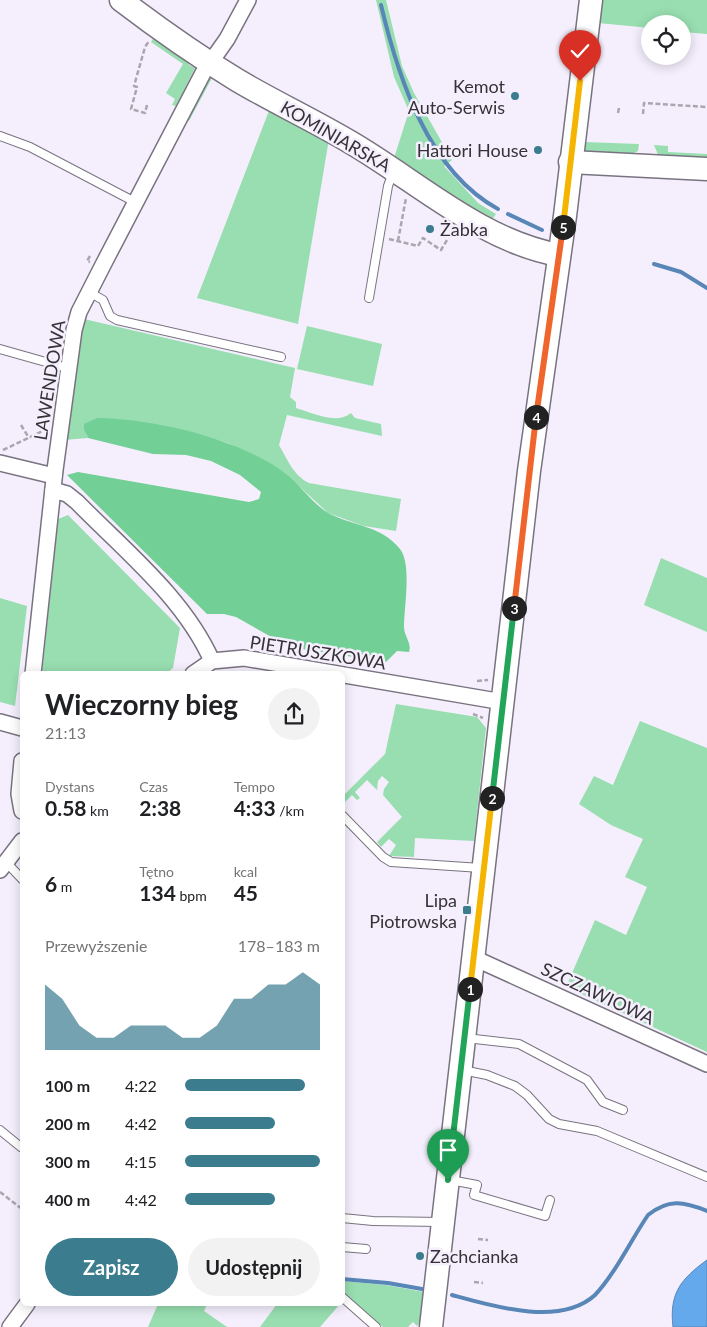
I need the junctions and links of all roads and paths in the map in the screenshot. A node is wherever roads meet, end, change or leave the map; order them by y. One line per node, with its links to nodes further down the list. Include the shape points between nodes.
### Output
1 (121, 0): 5 (main road, KOMINIARSKA)
2 (248, 0): 5 (street, LAWENDOWA)
3 (591, 0): 12 (main road)
4 (149, 41): 6 (path, via 134,86 137,87 131,109 145,113)
5 (210, 63): 14 (main road, KOMINIARSKA, via 351,142); 16 (street, LAWENDOWA)
6 (147, 105)
7 (707, 107): 10 (path, via 644,103)
8 (619, 108): 9 (path)
9 (618, 113)
10 (643, 114)
11 (0, 136): 16 (lane, via 30,147)
12 (570, 162): 13 (main road); 20 (main road)
13 (707, 169)
14 (394, 170): 18 (lane, via 388,186); 20 (main road, KOMINIARSKA, via 480,224 534,248)
15 (407, 193): 19 (path)
16 (135, 202): 21 (street, LAWENDOWA)
17 (454, 230): 19 (path, via 441,250 423,238 418,246)
18 (380, 237): 19 (path); 22 (lane)
19 (398, 241)
20 (559, 254): 36 (main road, via 529,471)
21 (89, 292): 24 (lane, via 105,302 110,316 117,320); 25 (street, LAWENDOWA, via 79,312)
22 (370, 298)
23 (0, 349): 25 (lane)
24 (281, 357)
25 (67, 368): 30 (street, LAWENDOWA)
26 (21, 425): 28 (path)
27 (54, 426): 28 (path)
28 (29, 438): 29 (path)
29 (1, 457): 30 (street)
30 (54, 483): 31 (street, via 77,502 187,616); 32 (street, LAWENDOWA)
31 (212, 661): 33 (street); 34 (street, PIETRUSZKOWA, via 244,658)
32 (33, 671)
33 (197, 671)
34 (327, 671)
35 (345, 674): 36 (street, PIETRUSZKOWA)
36 (503, 702): 43 (main road)
37 (0, 722): 38 (street)
38 (20, 727)
39 (20, 783): 40 (street)
40 (20, 800)
41 (345, 818): 43 (lane, via 391,862)
42 (10, 856): 44 (lane)
43 (484, 868): 45 (main road)
44 (20, 876)
45 (474, 958): 46 (main road); 47 (street, SZCZAWIOWA)
46 (464, 1038): 48 (main road); 49 (lane, via 518,1044 587,1080 604,1102)
47 (707, 1064)
48 (460, 1069): 52 (lane, via 515,1086 527,1094 549,1119 559,1124 597,1130); 53 (main road)
49 (623, 1110)
50 (0, 1130): 51 (lane)
51 (20, 1146)
52 (707, 1177)
53 (448, 1180): 55 (lane, via 477,1185 474,1195 545,1216); 58 (main road)
54 (0, 1192): 56 (path)
55 (550, 1200)
56 (20, 1207)
57 (345, 1218): 58 (lane)
58 (443, 1222): 69 (main road)
59 (478, 1239): 60 (path)
60 (488, 1240)
61 (345, 1246): 62 (lane)
62 (366, 1249)
63 (474, 1282): 64 (path)
64 (484, 1283)
65 (345, 1300): 68 (lane)
66 (26, 1306): 67 (street)
67 (10, 1327)
68 (376, 1327)
69 (432, 1327)

